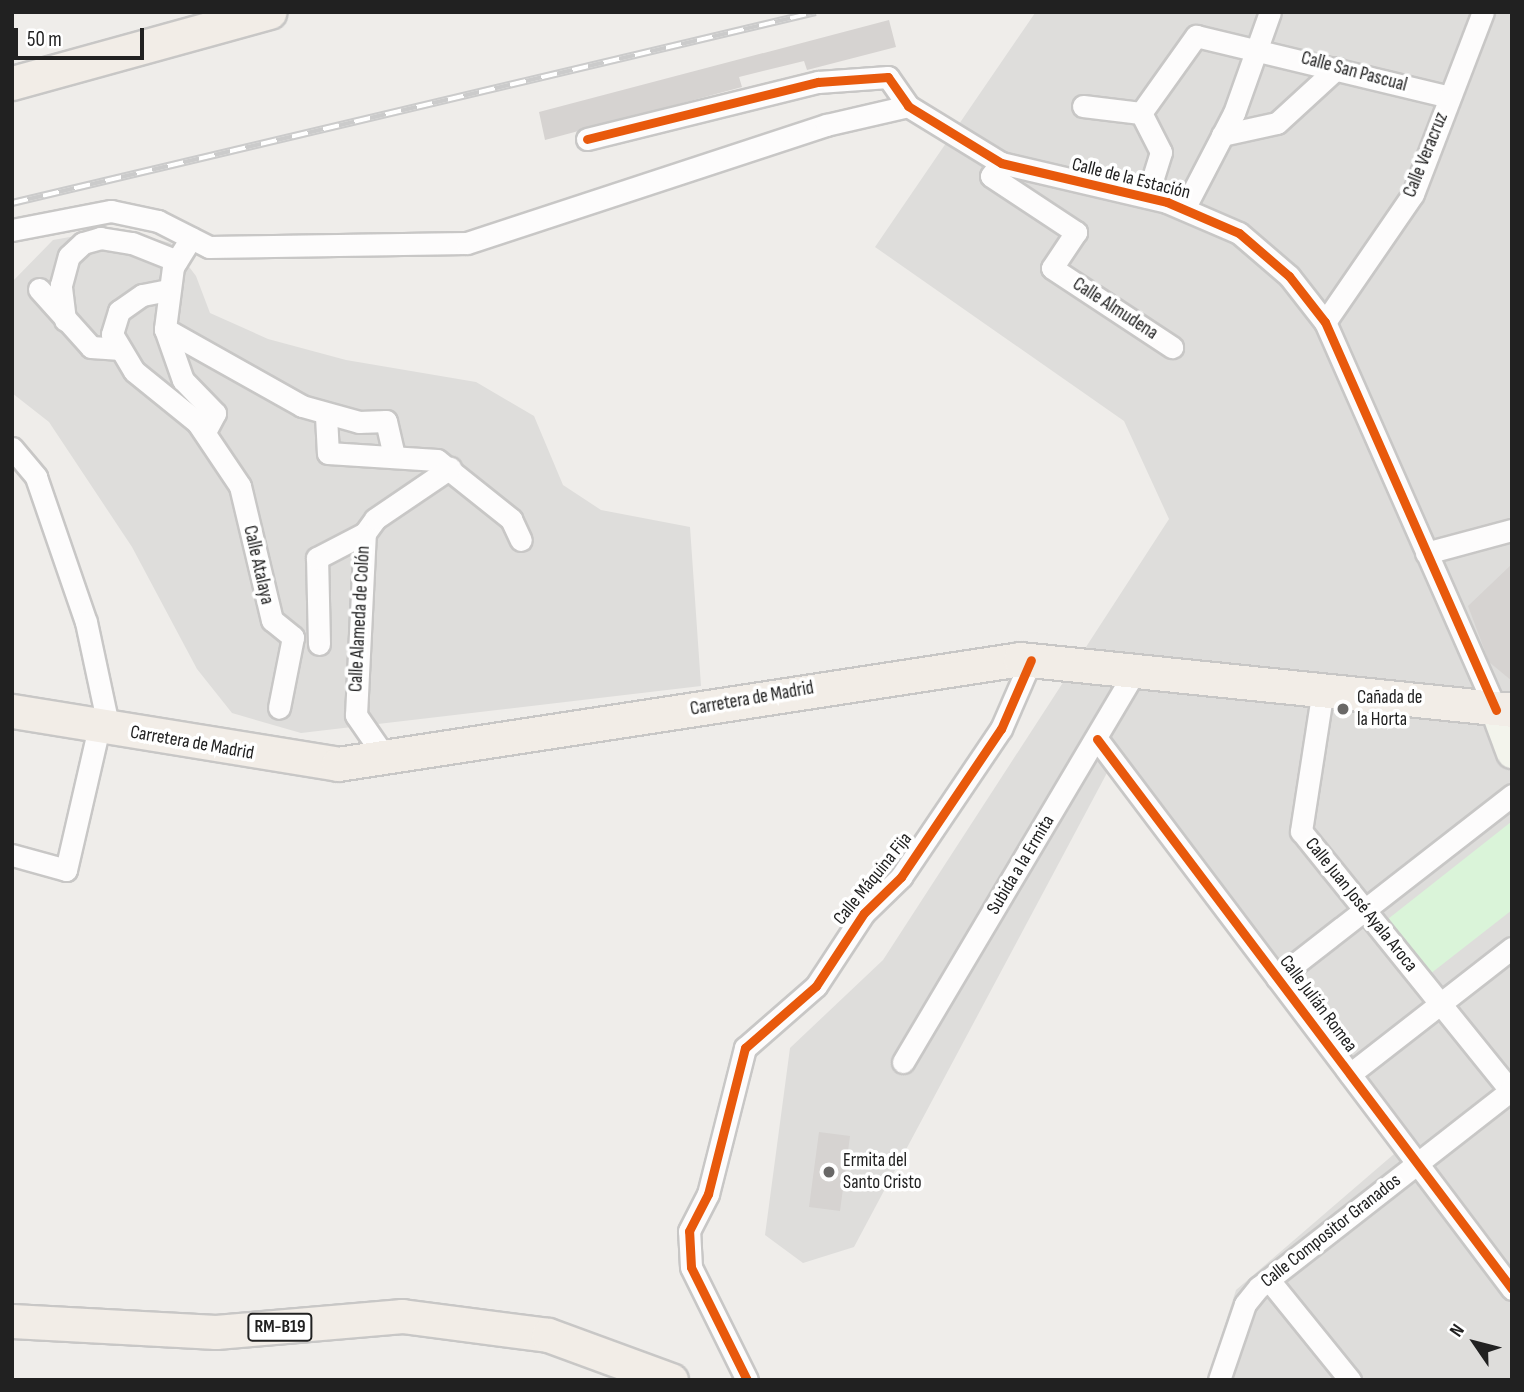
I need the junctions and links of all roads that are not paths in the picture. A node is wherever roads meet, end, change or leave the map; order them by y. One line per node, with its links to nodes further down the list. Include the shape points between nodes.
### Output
1 (270, 12): 6 (main road)
2 (1270, 12): 4 (street)
3 (1479, 13): 7 (street, Calle Veracruz)
4 (1258, 46): 5 (street, Calle San Pascual); 10 (street, via 1196,36); 11 (street)
5 (1338, 68): 7 (street, Calle San Pascual); 11 (street, via 1277,123)
6 (12, 83)
7 (1450, 97): 22 (street, Calle Veracruz, via 1413,194)
8 (1083, 106): 10 (street)
9 (908, 107): 12 (street, Calle de la Estación, via 888,77 818,82); 13 (street, Calle de la Estación); 17 (street, via 826,125 467,243 209,247)
10 (1141, 113): 14 (street, Calle de la Estación, via 1161,152)
11 (1223, 135): 15 (street)
12 (587, 139)
13 (1001, 163): 14 (street, Calle de la Estación); 24 (street, Calle Almudena, via 991,176 1076,232 1052,268)
14 (1147, 197): 15 (street, Calle de la Estación)
15 (1184, 209): 22 (street, Calle de la Estación, via 1255,245)
16 (12, 230): 17 (street, via 111,211 158,221)
17 (191, 237): 18 (street)
18 (177, 261): 20 (street); 21 (street, via 132,243 100,238 83,243 69,256 61,285)
19 (39, 289): 21 (street)
20 (168, 290): 23 (street); 25 (street, via 142,295 119,311 113,322)
21 (65, 320): 25 (street, via 91,347)
22 (1325, 322): 34 (street, Calle de la Estación)
23 (165, 330): 26 (street); 27 (street, via 183,380 215,413)
24 (1171, 346)
25 (117, 349): 27 (street)
26 (327, 416): 29 (street, via 386,421); 29 (street, via 328,453)
27 (201, 427): 39 (street, Calle Atalaya, via 240,486 272,620 293,637)
28 (12, 448): 42 (street, via 36,477 86,622)
29 (394, 456): 30 (street, via 437,460)
30 (450, 468): 32 (street, Calle Alameda de Colón, via 374,519); 33 (street, via 511,519)
31 (1512, 530): 34 (street)
32 (365, 533): 35 (street, via 317,558); 45 (street, Calle Alameda de Colón, via 356,715)
33 (521, 540)
34 (1426, 553): 40 (street, Calle de la Estación)
35 (319, 644)
36 (1031, 660): 37 (main road, Carretera de Madrid); 45 (main road, Carretera de Madrid, via 962,663); 60 (street, Calle Máquina Fija, via 1001,729 901,877 864,913 816,986 746,1048 708,1194 689,1231 691,1267)
37 (1138, 667): 38 (main road, Carretera de Madrid); 43 (street, Subida a la Ermita)
38 (1322, 689): 40 (main road, Carretera de Madrid); 48 (street, Calle Juan José Ayala Aroca, via 1301,831)
39 (279, 708)
40 (1504, 710): 44 (main road)
41 (12, 711): 42 (main road, Carretera de Madrid)
42 (104, 728): 45 (main road, Carretera de Madrid, via 338,765); 47 (street, via 66,870)
43 (1097, 739): 50 (street, Calle Julián Romea); 52 (street, Subida a la Ermita)
44 (1512, 753)
45 (387, 760)
46 (1512, 795): 48 (street)
47 (12, 855)
48 (1364, 909): 50 (street); 51 (street, Calle Juan José Ayala Aroca)
49 (1512, 948): 51 (street)
50 (1277, 978): 53 (street, Calle Julián Romea)
51 (1440, 1003): 53 (street); 54 (street, Calle Juan José Ayala Aroca)
52 (903, 1062)
53 (1350, 1074): 55 (street, Calle Julián Romea)
54 (1511, 1090): 55 (street, Calle Compositor Granados)
55 (1417, 1164): 56 (street, Calle Compositor Granados); 57 (street, Calle Julián Romea)
56 (1269, 1280): 61 (street, Calle Compositor Granados, via 1245,1304); 62 (street)
57 (1512, 1289)
58 (12, 1321): 59 (main road, RM-B19, via 216,1332 402,1315 548,1335)
59 (671, 1380)
60 (747, 1380)
61 (1219, 1380)
62 (1350, 1380)

